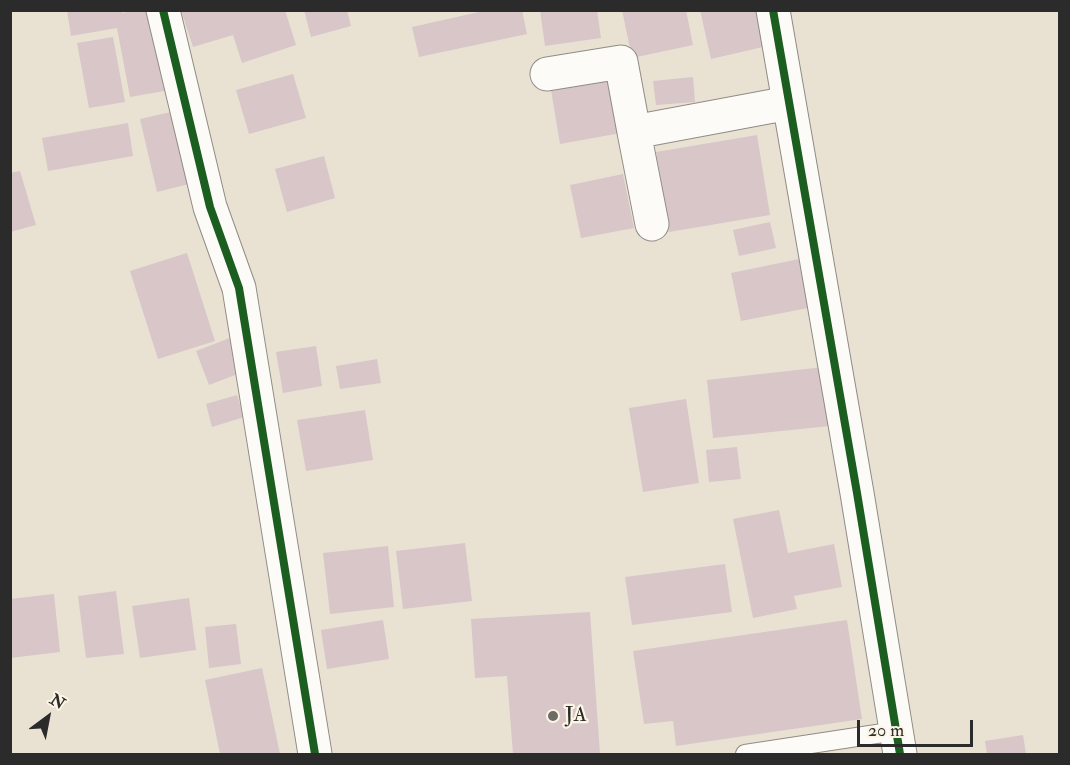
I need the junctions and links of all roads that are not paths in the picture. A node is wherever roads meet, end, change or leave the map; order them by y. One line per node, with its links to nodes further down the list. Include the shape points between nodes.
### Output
1 (163, 10): 8 (street, via 210,207 239,288)
2 (773, 10): 4 (street)
3 (547, 74): 5 (street, via 621,62)
4 (789, 103): 5 (street); 7 (street)
5 (634, 132): 6 (street)
6 (652, 224)
7 (898, 743): 9 (lane)
8 (315, 754)
9 (745, 754)

